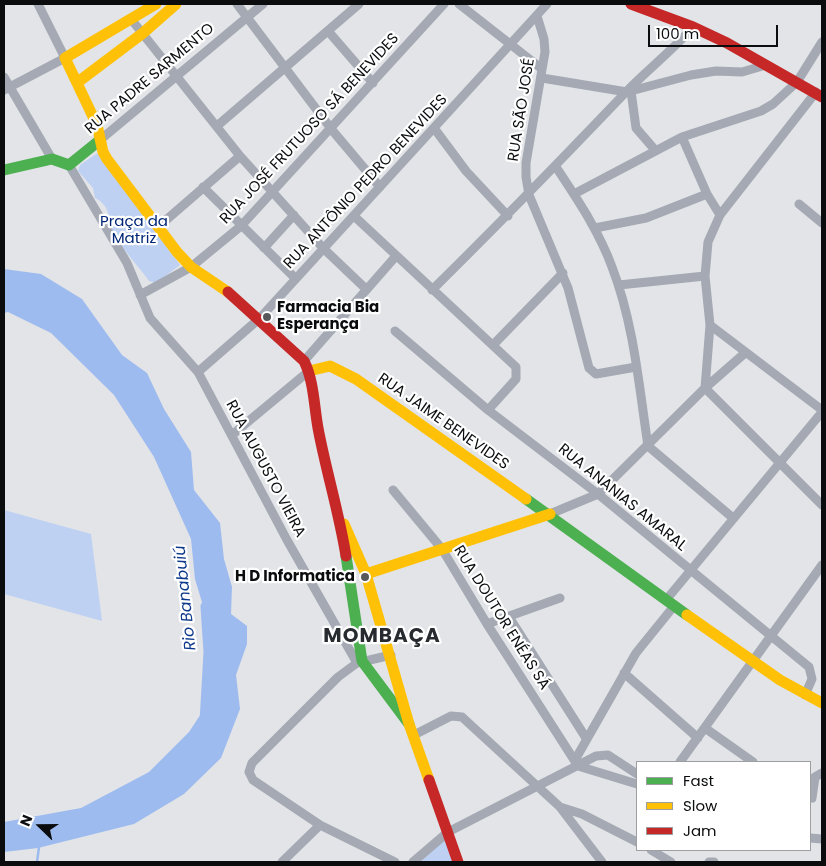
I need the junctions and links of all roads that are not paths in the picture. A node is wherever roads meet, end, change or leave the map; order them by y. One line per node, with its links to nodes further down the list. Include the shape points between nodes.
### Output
1 (38, 4): 19 (street)
2 (156, 4): 13 (main road)
3 (176, 4): 16 (main road)
4 (237, 4): 12 (street)
5 (263, 4): 12 (street, RUA PADRE SARMENTO)
6 (359, 4): 15 (street)
7 (444, 4): 29 (street, RUA JOSÉ FRUTUOSO SÁ BENEVIDES)
8 (459, 4): 18 (street)
9 (547, 4): 11 (street, RUA ANTÔNIO PEDRO BENEVIDES)
10 (632, 4): 14 (main road)
11 (536, 16): 18 (street, RUA ANTÔNIO PEDRO BENEVIDES); 23 (street, RUA SÃO JOSÉ, via 545,45)
12 (247, 17): 22 (street); 24 (street, RUA PADRE SARMENTO)
13 (131, 19): 16 (street); 19 (main road)
14 (694, 27): 20 (street); 21 (main road)
15 (328, 30): 22 (street); 29 (street)
16 (143, 33): 24 (street); 27 (main road)
17 (822, 42): 28 (street)
18 (510, 45): 23 (street); 35 (street, RUA ANTÔNIO PEDRO BENEVIDES)
19 (65, 58): 27 (main road); 31 (street)
20 (660, 63): 26 (street); 30 (street)
21 (766, 65): 28 (main road); 30 (street, via 742,72 705,72)
22 (285, 66): 34 (street); 36 (street)
23 (542, 74): 32 (street); 50 (street, RUA SÃO JOSÉ, via 526,163)
24 (178, 76): 34 (street); 38 (street, RUA PADRE SARMENTO)
25 (4, 77): 31 (street)
26 (639, 81): 30 (street); 32 (street)
27 (78, 82): 38 (main road, via 98,125)
28 (798, 82): 33 (main road); 37 (street, via 783,97 761,111)
29 (373, 83): 36 (street, RUA JOSÉ FRUTUOSO SÁ BENEVIDES)
30 (654, 85): 32 (street)
31 (7, 89): 41 (street)
32 (629, 91): 39 (street, via 636,128); 43 (street)
33 (819, 95): 53 (street)
34 (217, 126): 40 (street)
35 (434, 128): 46 (street, RUA ANTÔNIO PEDRO BENEVIDES); 55 (street, via 466,171)
36 (332, 130): 46 (street); 47 (street, RUA JOSÉ FRUTUOSO SÁ BENEVIDES)
37 (682, 137): 39 (street); 49 (street)
38 (100, 140): 42 (main road, RUA PADRE SARMENTO); 58 (main road, via 107,159)
39 (655, 150): 48 (street)
40 (240, 156): 45 (street); 47 (street)
41 (52, 160): 42 (main road); 44 (main road)
42 (69, 165): 70 (street, RUA AUGUSTO VIEIRA, via 127,263)
43 (556, 167): 48 (street); 50 (street)
44 (4, 170)
45 (203, 187): 57 (street); 58 (street)
46 (380, 187): 54 (street, RUA ANTÔNIO PEDRO BENEVIDES)
47 (272, 191): 52 (street); 57 (street, RUA JOSÉ FRUTUOSO SÁ BENEVIDES)
48 (574, 194): 59 (street)
49 (707, 194): 53 (street); 59 (street, via 646,218)
50 (529, 195): 55 (street); 64 (street, RUA SÃO JOSÉ)
51 (799, 204): 56 (street)
52 (294, 215): 60 (street); 61 (street)
53 (720, 215): 65 (street, via 708,242)
54 (354, 216): 61 (street, RUA ANTÔNIO PEDRO BENEVIDES); 62 (street)
55 (508, 216): 69 (street)
56 (822, 223)
57 (241, 226): 60 (street); 63 (street, RUA JOSÉ FRUTUOSO SÁ BENEVIDES)
58 (158, 227): 63 (main road)
59 (595, 228): 67 (street)
60 (264, 248): 66 (street)
61 (324, 249): 66 (street, RUA ANTÔNIO PEDRO BENEVIDES); 68 (street)
62 (396, 256): 68 (street); 69 (street)
63 (191, 267): 70 (street, RUA JOSÉ FRUTUOSO SÁ BENEVIDES); 71 (main road)
64 (563, 273): 74 (street); 77 (street, RUA SÃO JOSÉ, via 589,368 596,374)
65 (705, 276): 67 (street); 72 (street)
66 (296, 278): 71 (street, RUA ANTÔNIO PEDRO BENEVIDES)
67 (619, 285): 77 (street)
68 (366, 289): 76 (street)
69 (432, 290): 74 (street)
70 (140, 295): 78 (street, RUA AUGUSTO VIEIRA, via 150,318)
71 (260, 318): 76 (main road); 78 (street, RUA ANTÔNIO PEDRO BENEVIDES)
72 (710, 325): 75 (street); 79 (street)
73 (395, 331): 80 (street, RUA ANANIAS AMARAL)
74 (493, 345): 80 (street, via 516,367 518,375)
75 (745, 353): 79 (street); 81 (street)
76 (307, 366): 82 (street); 88 (main road, RUA JAIME BENEVIDES, via 338,368); 89 (main road, via 318,429)
77 (636, 367): 83 (street)
78 (198, 372): 82 (street, RUA AUGUSTO VIEIRA)
79 (705, 388): 83 (street); 84 (street)
80 (488, 410): 86 (street, RUA ANANIAS AMARAL)
81 (822, 411): 84 (street)
82 (232, 436): 102 (street, RUA AUGUSTO VIEIRA, via 287,540)
83 (648, 446): 86 (street); 90 (street)
84 (779, 464): 87 (street); 90 (street)
85 (393, 490): 91 (street, RUA DOUTOR ENÉAS SÁ)
86 (598, 494): 88 (street); 93 (street, RUA ANANIAS AMARAL)
87 (822, 505)
88 (550, 514): 91 (main road); 96 (main road, RUA JAIME BENEVIDES)
89 (340, 516): 94 (main road); 102 (main road)
90 (733, 518): 93 (street)
91 (442, 549): 94 (main road); 98 (street, RUA DOUTOR ENÉAS SÁ)
92 (822, 565): 99 (street)
93 (690, 570): 96 (street); 99 (street, RUA ANANIAS AMARAL)
94 (366, 574): 100 (main road)
95 (560, 598): 97 (street)
96 (670, 603): 101 (main road, RUA JAIME BENEVIDES); 103 (street)
97 (509, 617): 98 (street); 108 (street, RUA DOUTOR ENÉAS SÁ)
98 (487, 624): 112 (street, RUA DOUTOR ENÉAS SÁ)
99 (770, 635): 101 (street); 104 (street, RUA ANANIAS AMARAL, via 812,671)
100 (391, 654): 102 (street); 105 (main road)
101 (753, 661): 104 (main road, RUA JAIME BENEVIDES); 106 (street)
102 (359, 662): 105 (main road); 119 (street, via 324,690 252,762 249,772 253,780)
103 (624, 673): 108 (street); 109 (street)
104 (816, 701)
105 (409, 724): 107 (main road)
106 (705, 728): 109 (street); 111 (street)
107 (414, 735): 116 (street, via 458,715); 120 (main road)
108 (586, 738): 112 (street)
109 (698, 738): 110 (street)
110 (681, 761)
111 (752, 761)
112 (577, 763): 113 (street, via 604,754); 115 (street); 116 (street)
113 (636, 773)
114 (822, 773): 117 (street, via 815,777)
115 (636, 784)
116 (538, 785): 118 (street); 120 (street)
117 (811, 798)
118 (560, 806): 121 (street); 127 (street)
119 (320, 825): 123 (street); 124 (street)
120 (448, 832): 125 (street); 126 (main road)
121 (636, 841)
122 (653, 851): 128 (street)
123 (282, 862)
124 (395, 862)
125 (413, 862)
126 (458, 862)
127 (602, 862)
128 (671, 862)
129 (709, 862): 130 (street)
130 (714, 862)

